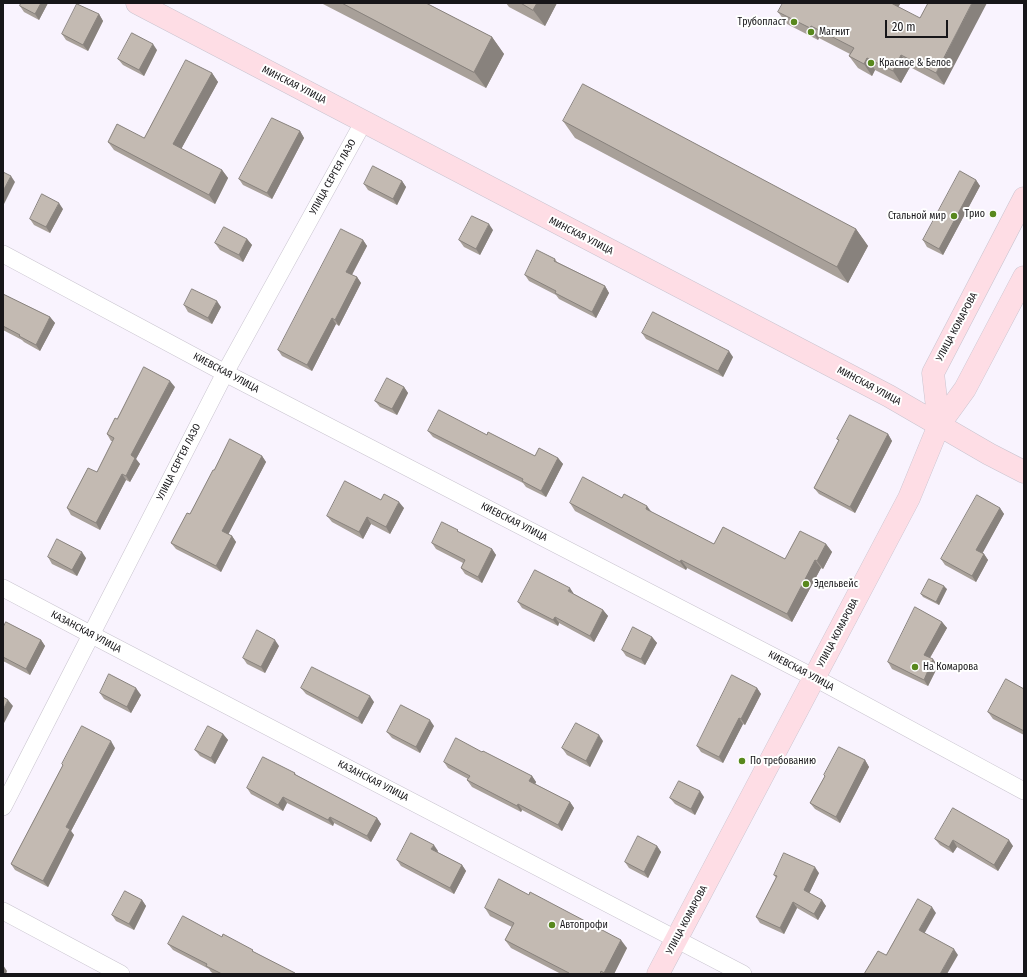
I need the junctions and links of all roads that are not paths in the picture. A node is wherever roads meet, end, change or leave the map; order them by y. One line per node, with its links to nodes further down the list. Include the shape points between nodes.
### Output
1 (136, 3): 2 (main road, МИНСКАЯ УЛИЦА)
2 (364, 121): 6 (street, УЛИЦА СЕРГЕЯ ЛАЗО); 7 (main road, МИНСКАЯ УЛИЦА, via 889,396)
3 (1024, 198): 7 (main road, УЛИЦА КОМАРОВА, via 933,373)
4 (3, 254): 6 (street, КИЕВСКАЯ УЛИЦА)
5 (1024, 277): 7 (main road, via 965,389)
6 (225, 373): 10 (street, УЛИЦА СЕРГЕЯ ЛАЗО); 11 (street, КИЕВСКАЯ УЛИЦА)
7 (939, 425): 8 (main road, МИНСКАЯ УЛИЦА); 11 (main road, УЛИЦА КОМАРОВА, via 909,498)
8 (1024, 472)
9 (3, 588): 10 (street, КАЗАНСКАЯ УЛИЦА)
10 (90, 634): 13 (street, УЛИЦА СЕРГЕЯ ЛАЗО); 15 (street, КАЗАНСКАЯ УЛИЦА)
11 (815, 678): 12 (street, КИЕВСКАЯ УЛИЦА); 15 (main road, УЛИЦА КОМАРОВА)
12 (1024, 791)
13 (3, 807)
14 (3, 911): 16 (street)
15 (676, 939): 17 (main road, УЛИЦА КОМАРОВА); 18 (street, КАЗАНСКАЯ УЛИЦА)
16 (121, 974)
17 (658, 974)
18 (743, 974)

